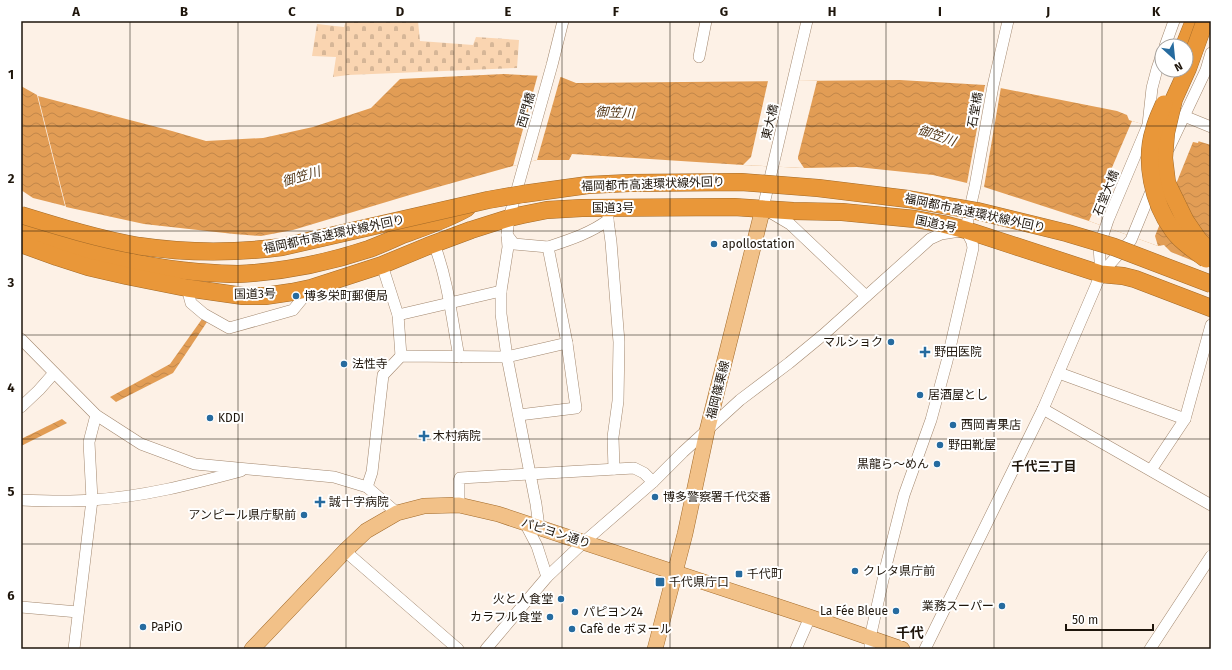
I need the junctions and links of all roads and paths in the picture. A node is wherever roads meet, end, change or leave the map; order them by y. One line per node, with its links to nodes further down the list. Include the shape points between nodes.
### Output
1 (563, 21): 17 (street, 西門橋)
2 (706, 21): 11 (street)
3 (807, 21): 16 (street, 東大橋)
4 (1008, 21): 20 (street, 石堂橋)
5 (1174, 21): 8 (street)
6 (1194, 21): 9 (highway)
7 (1205, 21): 33 (highway, bridge, via 1174,99 1166,133 1164,158 1167,183 1185,220 1198,240)
8 (1168, 38)
9 (1187, 38)
10 (1211, 53): 14 (street, via 1206,70)
11 (699, 57)
12 (1154, 78): 28 (street, 石堂大橋, via 1148,125)
13 (1173, 78): 34 (highway, bridge, via 1153,131 1150,159 1154,190 1160,210 1172,230)
14 (1184, 116): 15 (street); 31 (street, bridge)
15 (1211, 127)
16 (768, 186): 17 (highway, 国道3号, via 657,178 581,180); 19 (street, 東大橋); 20 (highway, 国道3号, via 857,188)
17 (518, 188): 18 (highway, 国道3号); 24 (street, 西門橋)
18 (493, 193): 21 (highway, 国道3号, via 307,246 238,254 192,254 123,246); 26 (highway, via 453,216 369,249 309,265 263,272 214,273 140,265)
19 (763, 208): 23 (highway, 国道3号, via 734,206); 25 (highway, 国道3号, via 915,219); 41 (street, via 790,224); 58 (main road, 福岡篠栗線)
20 (970, 208): 25 (street, 石堂橋); 28 (highway, 国道3号)
21 (21, 210)
22 (21, 214): 38 (highway, bridge, via 140,242 171,246 261,248 524,191 629,180 741,180 818,185 977,209 1115,246); 38 (highway, 福岡都市高速環状線外回り, bridge, via 71,230 138,246 169,250 258,250 524,194 629,182 741,182 908,199 976,211 1107,245)
23 (608, 214): 24 (highway, 国道3号, via 582,208 547,210); 32 (street, via 582,234); 60 (street, via 619,342 618,401 613,437)
24 (509, 218): 27 (street, 西門橋); 30 (highway, 国道3号)
25 (966, 230): 36 (highway, 国道3号); 41 (street, via 941,234 930,239); 79 (street, via 973,248 949,353 931,420 904,495)
26 (21, 232): 37 (highway, via 63,247 142,268 204,280)
27 (507, 235): 32 (street, via 514,244); 40 (street, 西門橋, via 508,247)
28 (1102, 240): 31 (highway, 国道3号); 36 (street, 石堂大橋)
29 (21, 244): 39 (highway, 国道3号, via 88,267)
30 (431, 245): 35 (highway, 国道3号); 37 (highway, via 397,249); 42 (street, via 438,255)
31 (1126, 245): 36 (street); 38 (highway, 国道3号, via 1142,257)
32 (548, 247): 47 (street)
33 (1211, 253)
34 (1211, 263)
35 (382, 265): 37 (highway, 国道3号); 44 (street)
36 (1102, 274): 43 (highway, 国道3号, via 1135,279); 51 (street)
37 (309, 281): 39 (highway, 国道3号, via 292,292 265,296 243,296); 39 (street, via 293,310 229,328 204,314 191,303)
38 (1211, 283)
39 (187, 288)
40 (501, 291): 42 (street); 49 (street, 西門橋, via 501,314)
41 (866, 296): 58 (street, via 823,335 740,400)
42 (449, 302): 44 (street); 50 (street)
43 (1211, 308)
44 (398, 315): 48 (street)
45 (1211, 325): 57 (street)
46 (21, 339): 52 (street)
47 (567, 343): 49 (street); 56 (street, via 576,408)
48 (401, 356): 50 (street); 64 (street, via 383,375 372,472)
49 (507, 357): 50 (street); 56 (street, 西門橋)
50 (459, 358)
51 (1059, 372): 54 (street); 57 (street)
52 (54, 373): 53 (street); 55 (street)
53 (21, 407)
54 (1043, 409): 61 (street); 87 (street)
55 (96, 414): 59 (street, via 141,444 195,464); 66 (street, via 89,442)
56 (519, 415): 62 (street, 西門橋)
57 (1185, 420): 61 (street)
58 (708, 430): 63 (street); 74 (main road, 福岡篠栗線)
59 (249, 469): 64 (street, via 334,477); 66 (street, via 195,484)
60 (614, 469): 62 (street); 63 (street, via 634,468)
61 (1151, 470): 68 (street)
62 (530, 473): 67 (street, via 460,478); 70 (street, 西門橋, via 536,504)
63 (653, 482): 71 (street)
64 (367, 487): 69 (street)
65 (21, 500): 66 (street)
66 (92, 500): 77 (street)
67 (459, 505): 69 (main road, パピヨン通り, via 424,506); 70 (main road, パピヨン通り)
68 (1211, 505)
69 (397, 513): 72 (main road, パピヨン通り, via 366,531)
70 (532, 525): 71 (main road, パピヨン通り); 75 (street)
71 (584, 542): 74 (main road, パピヨン通り); 75 (street)
72 (345, 550): 81 (main road, パピヨン通り); 82 (street)
73 (1211, 556): 88 (street)
74 (674, 572): 78 (main road, パピヨン通り); 84 (main road, 福岡篠栗線)
75 (547, 577): 83 (street)
76 (21, 607): 77 (street)
77 (78, 612): 80 (street)
78 (810, 617): 79 (main road, パピヨン通り); 85 (street)
79 (870, 644): 86 (main road, パピヨン通り)
80 (74, 649)
81 (252, 649)
82 (458, 649)
83 (486, 649)
84 (655, 649)
85 (796, 649)
86 (902, 649)
87 (925, 649)
88 (1150, 649)

